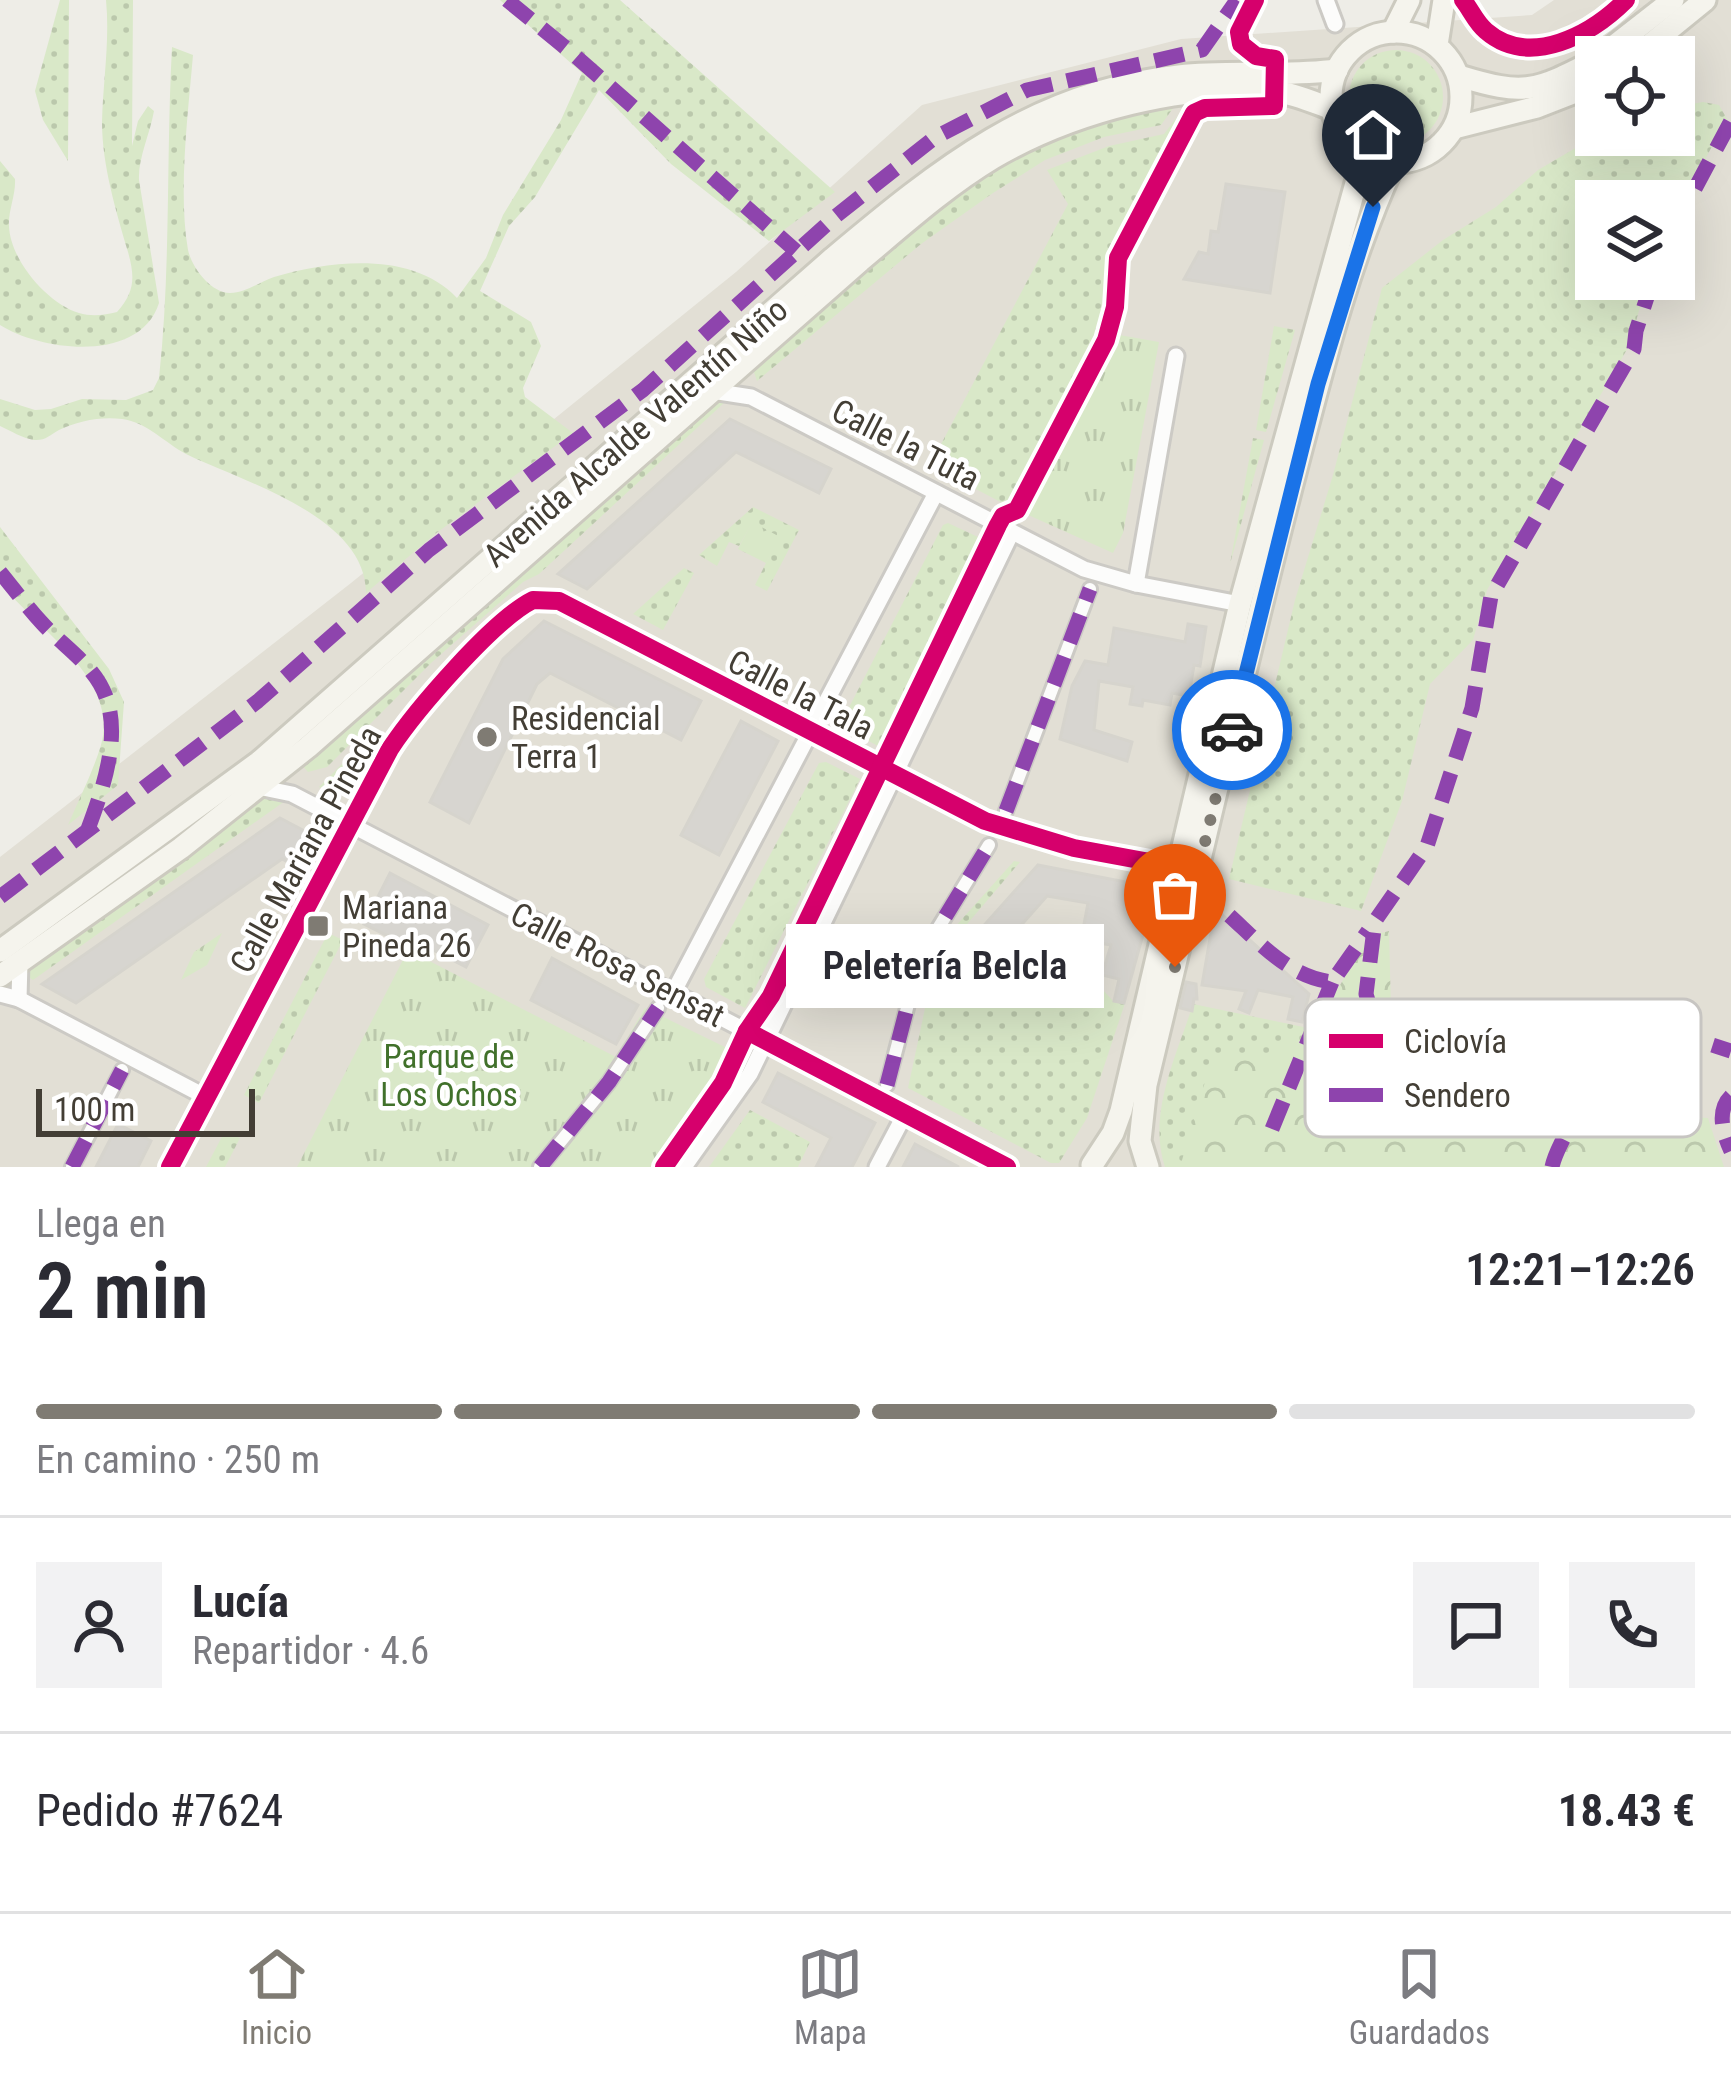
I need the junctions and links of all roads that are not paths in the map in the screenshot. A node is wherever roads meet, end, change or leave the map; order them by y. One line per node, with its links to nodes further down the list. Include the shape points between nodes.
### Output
1 (1326, 0): 6 (street)
2 (1409, 0): 7 (main road)
3 (1444, 0): 10 (main road)
4 (1673, 0): 8 (main road)
5 (1705, 0): 9 (main road)
6 (1335, 24)
7 (1393, 32): 10 (main road); 11 (main road, via 1360,43)
8 (1626, 36)
9 (1661, 36)
10 (1437, 45): 13 (main road)
11 (1337, 70): 15 (main road); 38 (main road, Avenida Alcalde Valentín Niño, via 1126,84 1034,115 946,166 259,762)
12 (1575, 70): 13 (main road, via 1520,90)
13 (1459, 76): 16 (main road)
14 (1575, 92): 16 (main road)
15 (1332, 109): 17 (main road, via 1343,135); 20 (main road, Avenida Alcalde Valentín Niño, via 1274,92 1208,93 1114,107 1051,130 949,188)
16 (1454, 128): 18 (main road, via 1423,158)
17 (1364, 154): 18 (main road); 28 (main road)
18 (1394, 163): 56 (main road, via 1318,384 1272,564 1146,1085)
19 (1176, 356): 25 (street)
20 (747, 361): 21 (main road, Avenida Alcalde Valentín Niño); 22 (street)
21 (712, 391): 22 (street, Calle la Tuta); 30 (main road, Avenida Alcalde Valentín Niño)
22 (751, 397): 23 (street, Calle la Tuta)
23 (936, 493): 24 (street, Calle la Tuta); 29 (street)
24 (1012, 532): 25 (street, Calle la Tuta, via 1084,569); 31 (street)
25 (1136, 584): 28 (street, Calle la Tuta)
26 (1090, 590): 34 (street)
27 (541, 598): 29 (street, Calle la Tala); 35 (street, Calle Mariana Pineda, via 525,604 420,708)
28 (1240, 604): 37 (main road)
29 (810, 732): 31 (street, Calle la Tala); 40 (street)
30 (294, 758): 32 (main road, Avenida Alcalde Valentín Niño); 33 (street)
31 (894, 776): 37 (street, Calle la Tala, via 1025,836); 44 (street)
32 (259, 787): 33 (street, Calle Rosa Sensat); 38 (main road, Avenida Alcalde Valentín Niño, via 163,861)
33 (292, 794): 35 (street, Calle Rosa Sensat)
34 (1006, 811)
35 (348, 824): 40 (street, Calle Rosa Sensat); 47 (street, Calle Mariana Pineda)
36 (989, 845): 46 (street, via 920,958)
37 (1178, 867): 49 (main road, via 1121,1111)
38 (10, 956): 39 (main road, Avenida Alcalde Valentín Niño); 42 (street)
39 (0, 976)
40 (673, 993): 44 (street, Calle Rosa Sensat)
41 (0, 994): 42 (street)
42 (19, 999): 47 (street)
43 (658, 1008): 52 (street)
44 (766, 1042): 48 (street, Calle Rosa Sensat); 53 (street)
45 (122, 1070): 50 (street)
46 (887, 1085)
47 (206, 1096): 51 (street, Calle Mariana Pineda)
48 (905, 1114): 54 (street); 55 (street, Calle Rosa Sensat)
49 (1091, 1166): 56 (main road, via 1125,1159)
50 (72, 1167)
51 (170, 1167)
52 (540, 1167)
53 (684, 1167)
54 (877, 1167)
55 (1007, 1167)
56 (1145, 1167)

